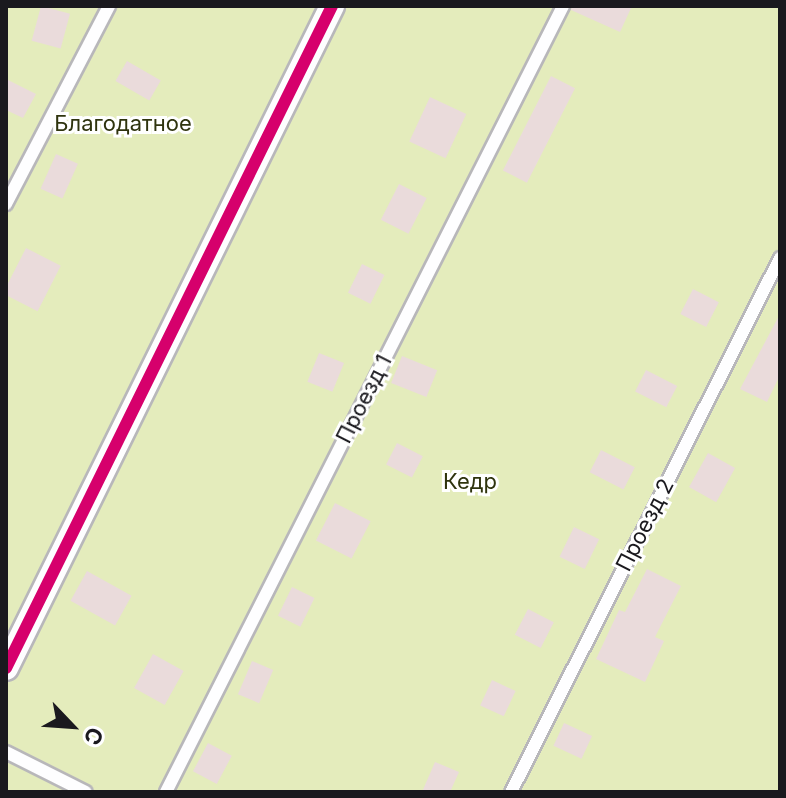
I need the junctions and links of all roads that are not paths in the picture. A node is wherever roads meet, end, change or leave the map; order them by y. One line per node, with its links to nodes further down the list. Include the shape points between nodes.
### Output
1 (109, 6): 4 (lane)
2 (332, 6): 6 (street)
3 (563, 6): 9 (lane, Проезд 1)
4 (6, 204)
5 (780, 258): 10 (lane, Проезд 2)
6 (6, 668)
7 (6, 752): 8 (lane)
8 (86, 792)
9 (166, 792)
10 (511, 792)

